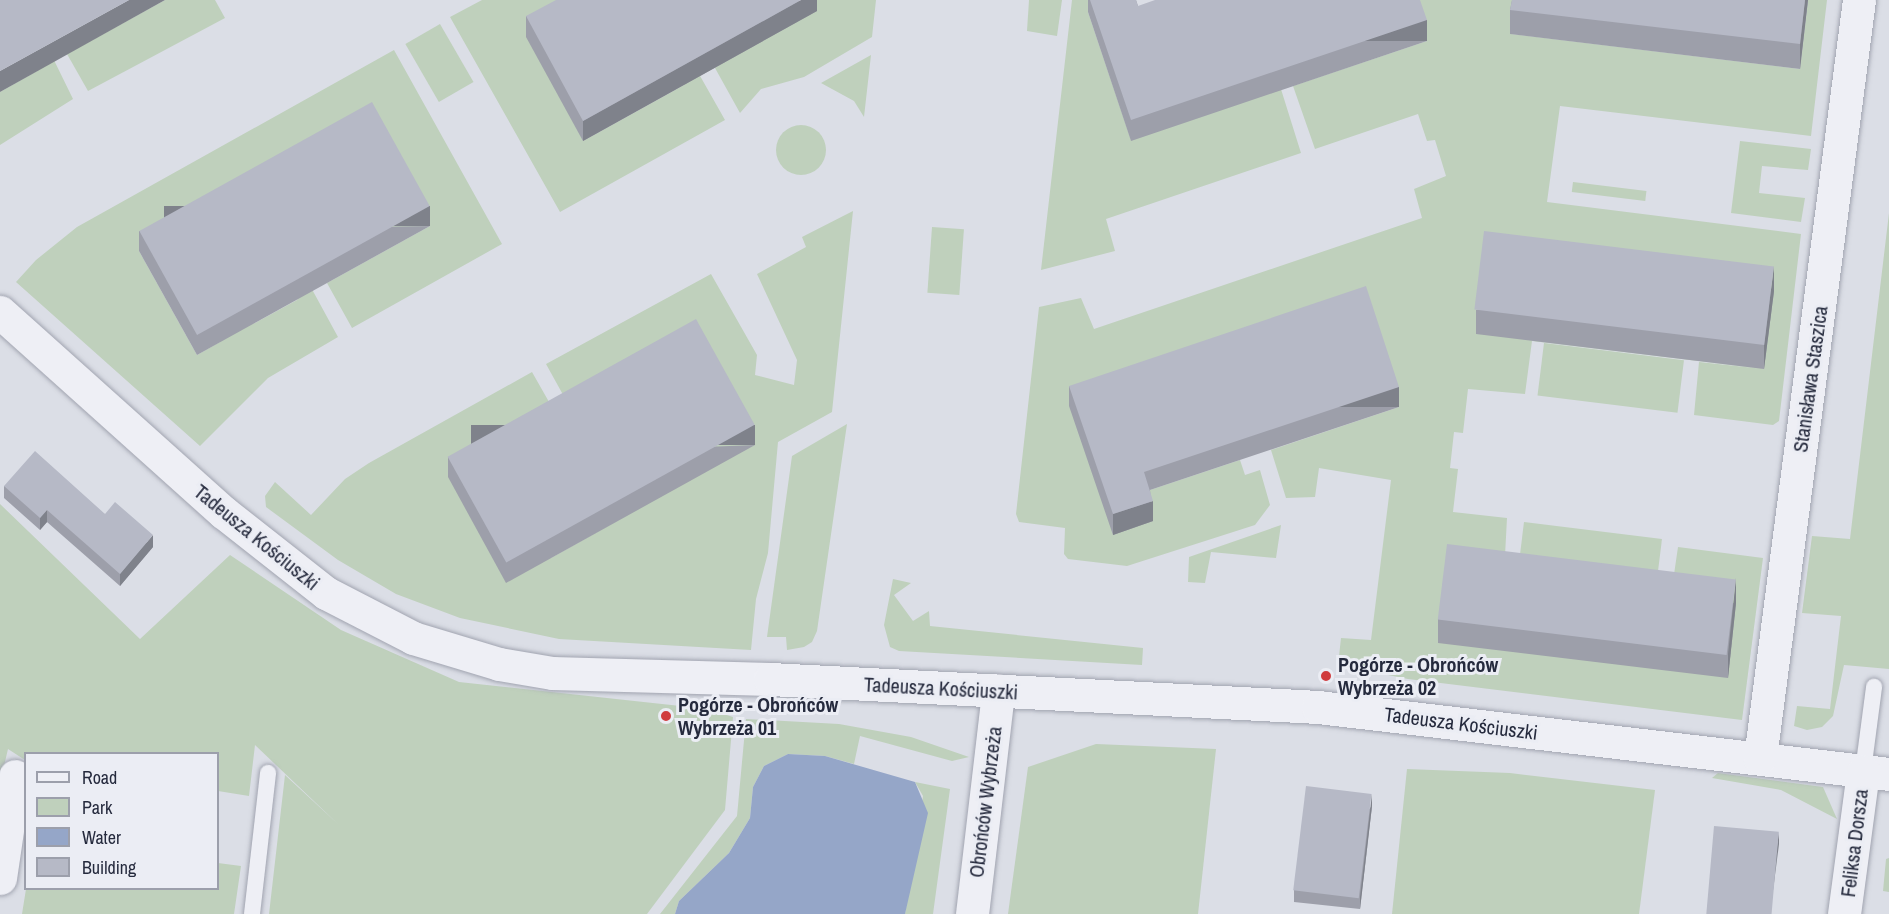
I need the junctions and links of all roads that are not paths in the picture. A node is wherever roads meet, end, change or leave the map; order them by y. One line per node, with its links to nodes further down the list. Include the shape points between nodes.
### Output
1 (1859, 0): 5 (street, Stanisława Staszica)
2 (0, 312): 4 (street, Tadeusza Kościuszki, via 286,564 326,593 413,638 499,664 552,673)
3 (1874, 687): 7 (lane)
4 (998, 691): 5 (street, Tadeusza Kościuszki, via 1318,707); 11 (street, Obrońców Wybrzeża)
5 (1760, 758): 7 (street, Tadeusza Kościuszki)
6 (268, 773): 10 (lane)
7 (1876, 773): 12 (street, Feliksa Dorsza)
8 (15, 776): 9 (street)
9 (0, 878)
10 (252, 914)
11 (972, 914)
12 (1844, 914)

